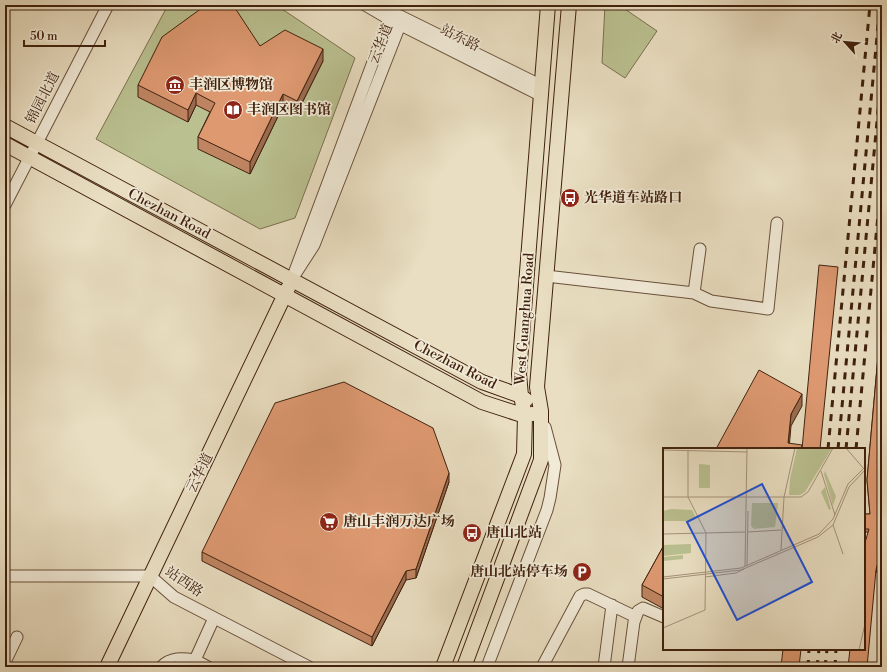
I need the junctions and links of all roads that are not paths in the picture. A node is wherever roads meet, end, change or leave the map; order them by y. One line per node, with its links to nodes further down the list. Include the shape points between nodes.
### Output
1 (108, 5): 11 (street, 锦园北道)
2 (365, 5): 6 (street, 站东路)
3 (382, 5): 6 (street, 站东路)
4 (548, 5): 8 (main road, West Guanghua Road)
5 (569, 5): 7 (main road, West Guanghua Road)
6 (395, 19): 9 (street, 站东路); 18 (street, 云华道)
7 (564, 64): 8 (main road); 17 (main road, West Guanghua Road)
8 (543, 70): 9 (main road, West Guanghua Road)
9 (542, 91): 21 (main road, West Guanghua Road, via 519,374)
10 (5, 126): 11 (main road, Chezhan Road)
11 (36, 143): 13 (street, 锦园北道); 18 (main road, Chezhan Road)
12 (5, 144): 13 (main road, Chezhan Road)
13 (29, 157): 14 (street, 锦园北道); 20 (main road, Chezhan Road)
14 (5, 205)
15 (777, 223): 19 (street, via 768,309 711,301)
16 (700, 248): 19 (street)
17 (546, 276): 19 (street); 22 (main road, West Guanghua Road, via 537,387)
18 (292, 279): 20 (main road, 云华道); 21 (main road, Chezhan Road, via 482,382)
19 (694, 293)
20 (285, 296): 23 (main road, Chezhan Road, via 482,402); 25 (main road, 云华道)
21 (521, 396): 22 (main road, Chezhan Road); 23 (main road, West Guanghua Road)
22 (540, 411): 23 (main road); 38 (main road, West Guanghua Road, via 541,460); 39 (street, via 555,465 550,498)
23 (525, 416): 37 (main road, West Guanghua Road, via 524,454)
24 (5, 576): 25 (street, 站西路)
25 (150, 576): 29 (street, 站西路, via 174,597); 33 (main road, 云华道)
26 (612, 605): 27 (street); 40 (street, via 588,594 580,596); 41 (street)
27 (636, 617): 28 (street, via 638,611 643,608); 42 (street)
28 (663, 617)
29 (214, 618): 31 (street); 36 (street, 站西路)
30 (17, 638): 32 (street)
31 (195, 660): 34 (street, via 181,658 166,662); 35 (street)
32 (5, 662)
33 (107, 667)
34 (161, 667)
35 (208, 667)
36 (309, 667)
37 (443, 667)
38 (464, 667)
39 (488, 667)
40 (542, 667)
41 (604, 667)
42 (628, 667)

